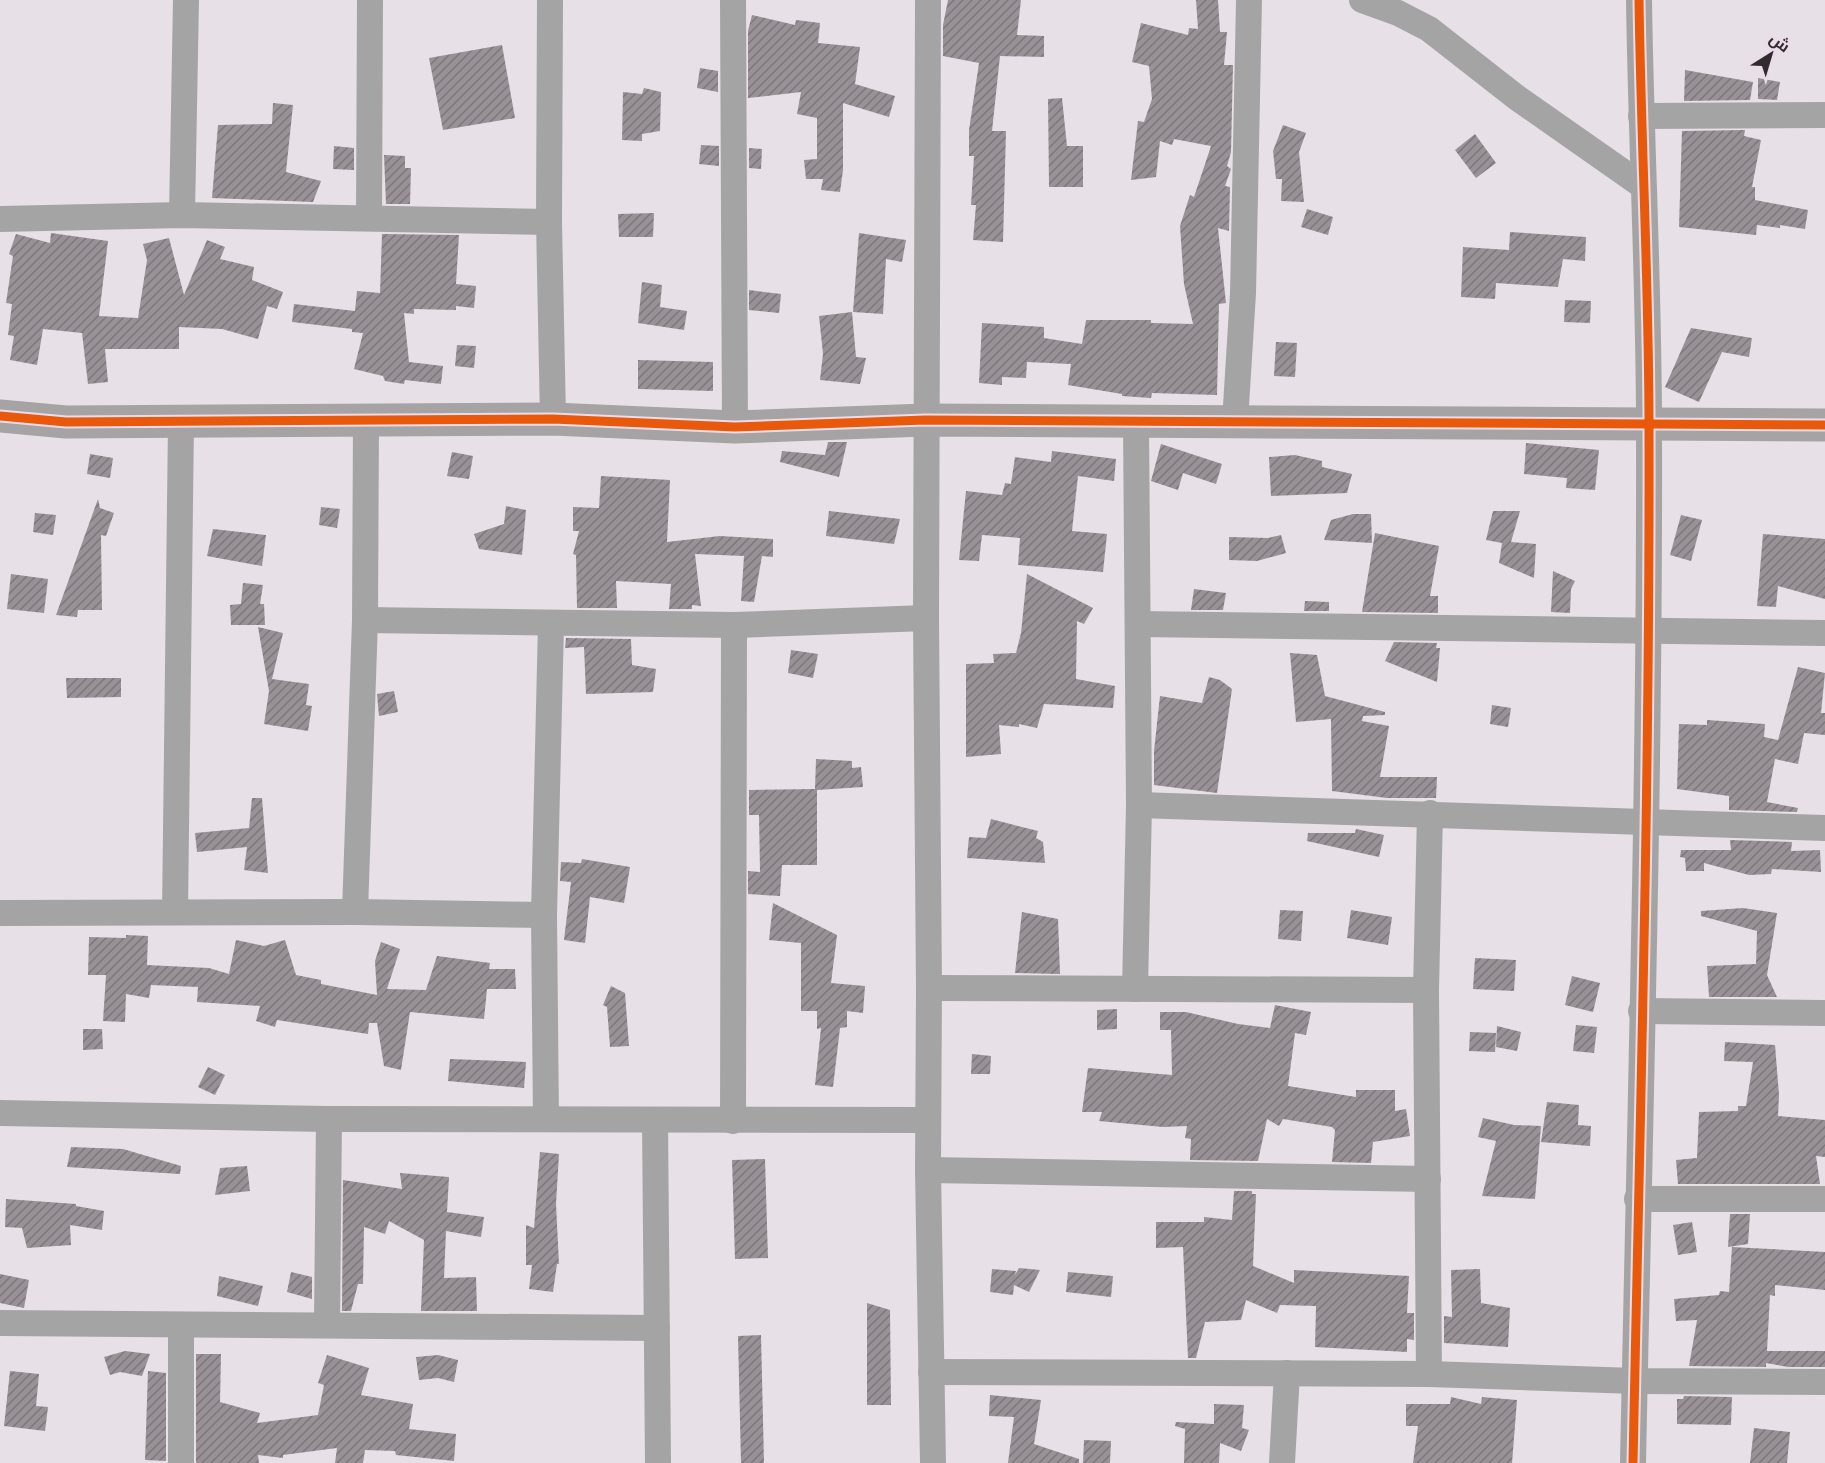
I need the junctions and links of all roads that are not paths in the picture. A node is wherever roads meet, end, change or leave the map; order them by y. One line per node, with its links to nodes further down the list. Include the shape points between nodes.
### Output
1 (186, 0): 12 (street)
2 (370, 0): 13 (street)
3 (550, 0): 15 (street)
4 (733, 0): 25 (street)
5 (928, 0): 18 (street)
6 (1250, 0): 21 (street, via 1243,293)
7 (1362, 0): 11 (street, via 1429,29 1516,97)
8 (1639, 0): 10 (street)
9 (1825, 115): 10 (street)
10 (1641, 116): 11 (street)
11 (1643, 186): 23 (street)
12 (182, 215): 13 (street); 14 (street)
13 (369, 218): 15 (street)
14 (0, 219)
15 (549, 222): 17 (street)
16 (0, 416): 22 (street, via 66,422)
17 (553, 419): 19 (street); 25 (street)
18 (925, 420): 20 (street); 25 (street); 26 (street)
19 (366, 421): 22 (street); 27 (street)
20 (1136, 422): 21 (street); 29 (street)
21 (1235, 422): 23 (street)
22 (181, 423): 37 (street)
23 (1649, 423): 24 (street); 31 (street)
24 (1825, 425)
25 (735, 427)
26 (926, 618): 30 (street); 41 (street)
27 (365, 620): 28 (street); 38 (street)
28 (551, 624): 30 (street); 40 (street)
29 (1138, 624): 31 (street); 33 (street)
30 (734, 625): 51 (street)
31 (1648, 629): 32 (street); 35 (street)
32 (1825, 633)
33 (1139, 805): 34 (street); 42 (street)
34 (1430, 813): 35 (street); 43 (street)
35 (1648, 823): 36 (street); 44 (street)
36 (1825, 828)
37 (175, 912): 38 (street); 39 (street)
38 (355, 912): 40 (street)
39 (0, 913)
40 (544, 915): 48 (street)
41 (929, 988): 42 (street); 50 (street)
42 (1135, 989): 43 (street)
43 (1426, 990): 53 (street)
44 (1641, 1011): 45 (street); 54 (street)
45 (1825, 1013)
46 (0, 1113): 47 (street)
47 (329, 1119): 48 (street); 57 (street)
48 (546, 1119): 49 (street)
49 (655, 1120): 51 (street); 59 (street)
50 (928, 1120): 51 (street); 52 (street)
51 (733, 1121)
52 (928, 1170): 53 (street); 60 (street)
53 (1428, 1179): 62 (street)
54 (1637, 1199): 55 (street); 63 (street)
55 (1825, 1199)
56 (0, 1323): 58 (street)
57 (327, 1324): 58 (street); 59 (street)
58 (181, 1325): 65 (street)
59 (657, 1328): 66 (street)
60 (931, 1371): 61 (street); 67 (street)
61 (1287, 1373): 62 (street); 68 (street)
62 (1429, 1374): 63 (street)
63 (1635, 1382): 64 (street); 69 (street)
64 (1825, 1382)
65 (181, 1463)
66 (658, 1463)
67 (933, 1463)
68 (1282, 1463)
69 (1633, 1463)

